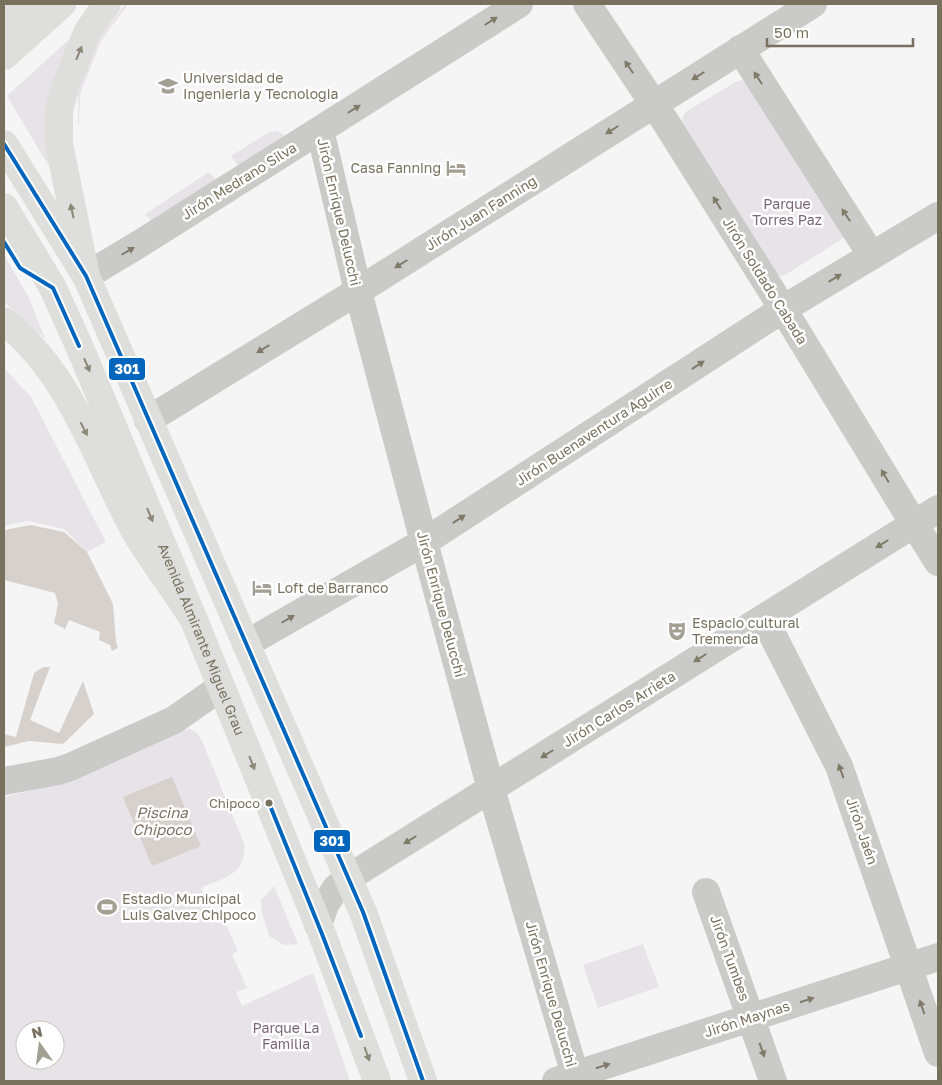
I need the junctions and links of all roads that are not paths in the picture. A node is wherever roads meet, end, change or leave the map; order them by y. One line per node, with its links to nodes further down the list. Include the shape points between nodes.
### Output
1 (62, 4): 7 (main road)
2 (90, 4): 7 (main road, via 46,37)
3 (107, 4): 17 (main road, one-way to 3, via 59,144 59,110 88,31)
4 (519, 4): 11 (street, Jirón Medrano Silva, one-way to 4)
5 (587, 4): 10 (street, Jirón Soldado Cabada, one-way to 5)
6 (813, 4): 8 (street, Jirón Juan Fanning)
7 (17, 18): 9 (main road)
8 (740, 49): 10 (street, Jirón Juan Fanning, one-way to 10); 16 (street, one-way to 8)
9 (4, 56)
10 (654, 104): 19 (street, Jirón Juan Fanning, one-way to 19); 20 (street, Jirón Soldado Cabada, one-way to 10)
11 (320, 130): 17 (street, Jirón Medrano Silva, one-way to 11); 19 (street, Jirón Enrique Delucchi)
12 (4, 144): 17 (main road)
13 (4, 208): 18 (main road, Avenida Almirante Miguel Grau)
14 (938, 216): 16 (street, Jirón Buenaventura Aguirre)
15 (4, 242): 18 (main road, via 20,268)
16 (872, 256): 20 (street, Jirón Buenaventura Aguirre, one-way to 16)
17 (86, 276): 22 (main road)
18 (53, 288): 28 (main road, Avenida Almirante Miguel Grau, one-way to 28)
19 (358, 291): 22 (street, Jirón Juan Fanning, one-way to 22); 25 (street, Jirón Enrique Delucchi)
20 (783, 310): 24 (street, Jirón Soldado Cabada, one-way to 20); 25 (street, Jirón Buenaventura Aguirre, one-way to 20)
21 (4, 321): 28 (main road, one-way to 28, via 40,356 61,385 138,536)
22 (148, 420): 29 (main road)
23 (938, 509): 24 (street, Jirón Carlos Arrieta)
24 (914, 524): 26 (street, Jirón Soldado Cabada); 27 (street, Jirón Carlos Arrieta, one-way to 27)
25 (424, 542): 29 (street, Jirón Buenaventura Aguirre, one-way to 25); 32 (street, Jirón Enrique Delucchi)
26 (938, 562)
27 (764, 618): 32 (street, Jirón Carlos Arrieta, one-way to 32); 37 (street, Jirón Jaén, one-way to 27, via 839,766)
28 (194, 620): 30 (main road, Avenida Almirante Miguel Grau)
29 (246, 644): 33 (main road)
30 (221, 687): 31 (street, via 174,720 83,762 58,771); 35 (main road, Avenida Almirante Miguel Grau, one-way to 35)
31 (4, 781)
32 (491, 789): 33 (street, Jirón Carlos Arrieta, one-way to 33); 40 (street, Jirón Enrique Delucchi)
33 (348, 878): 35 (street, Jirón Carlos Arrieta, via 336,888 325,905); 42 (main road)
34 (706, 892): 38 (street, Jirón Tumbes)
35 (318, 925): 41 (main road, Avenida Almirante Miguel Grau, one-way to 41)
36 (938, 957): 37 (street, Jirón Maynas)
37 (908, 967): 38 (street, Jirón Maynas, one-way to 37); 39 (street, Jirón Jaén, one-way to 37)
38 (751, 1018): 40 (street, Jirón Maynas, one-way to 38); 43 (street, Jirón Tumbes, one-way to 43)
39 (938, 1053)
40 (566, 1078)
41 (377, 1081)
42 (423, 1081)
43 (774, 1081)

